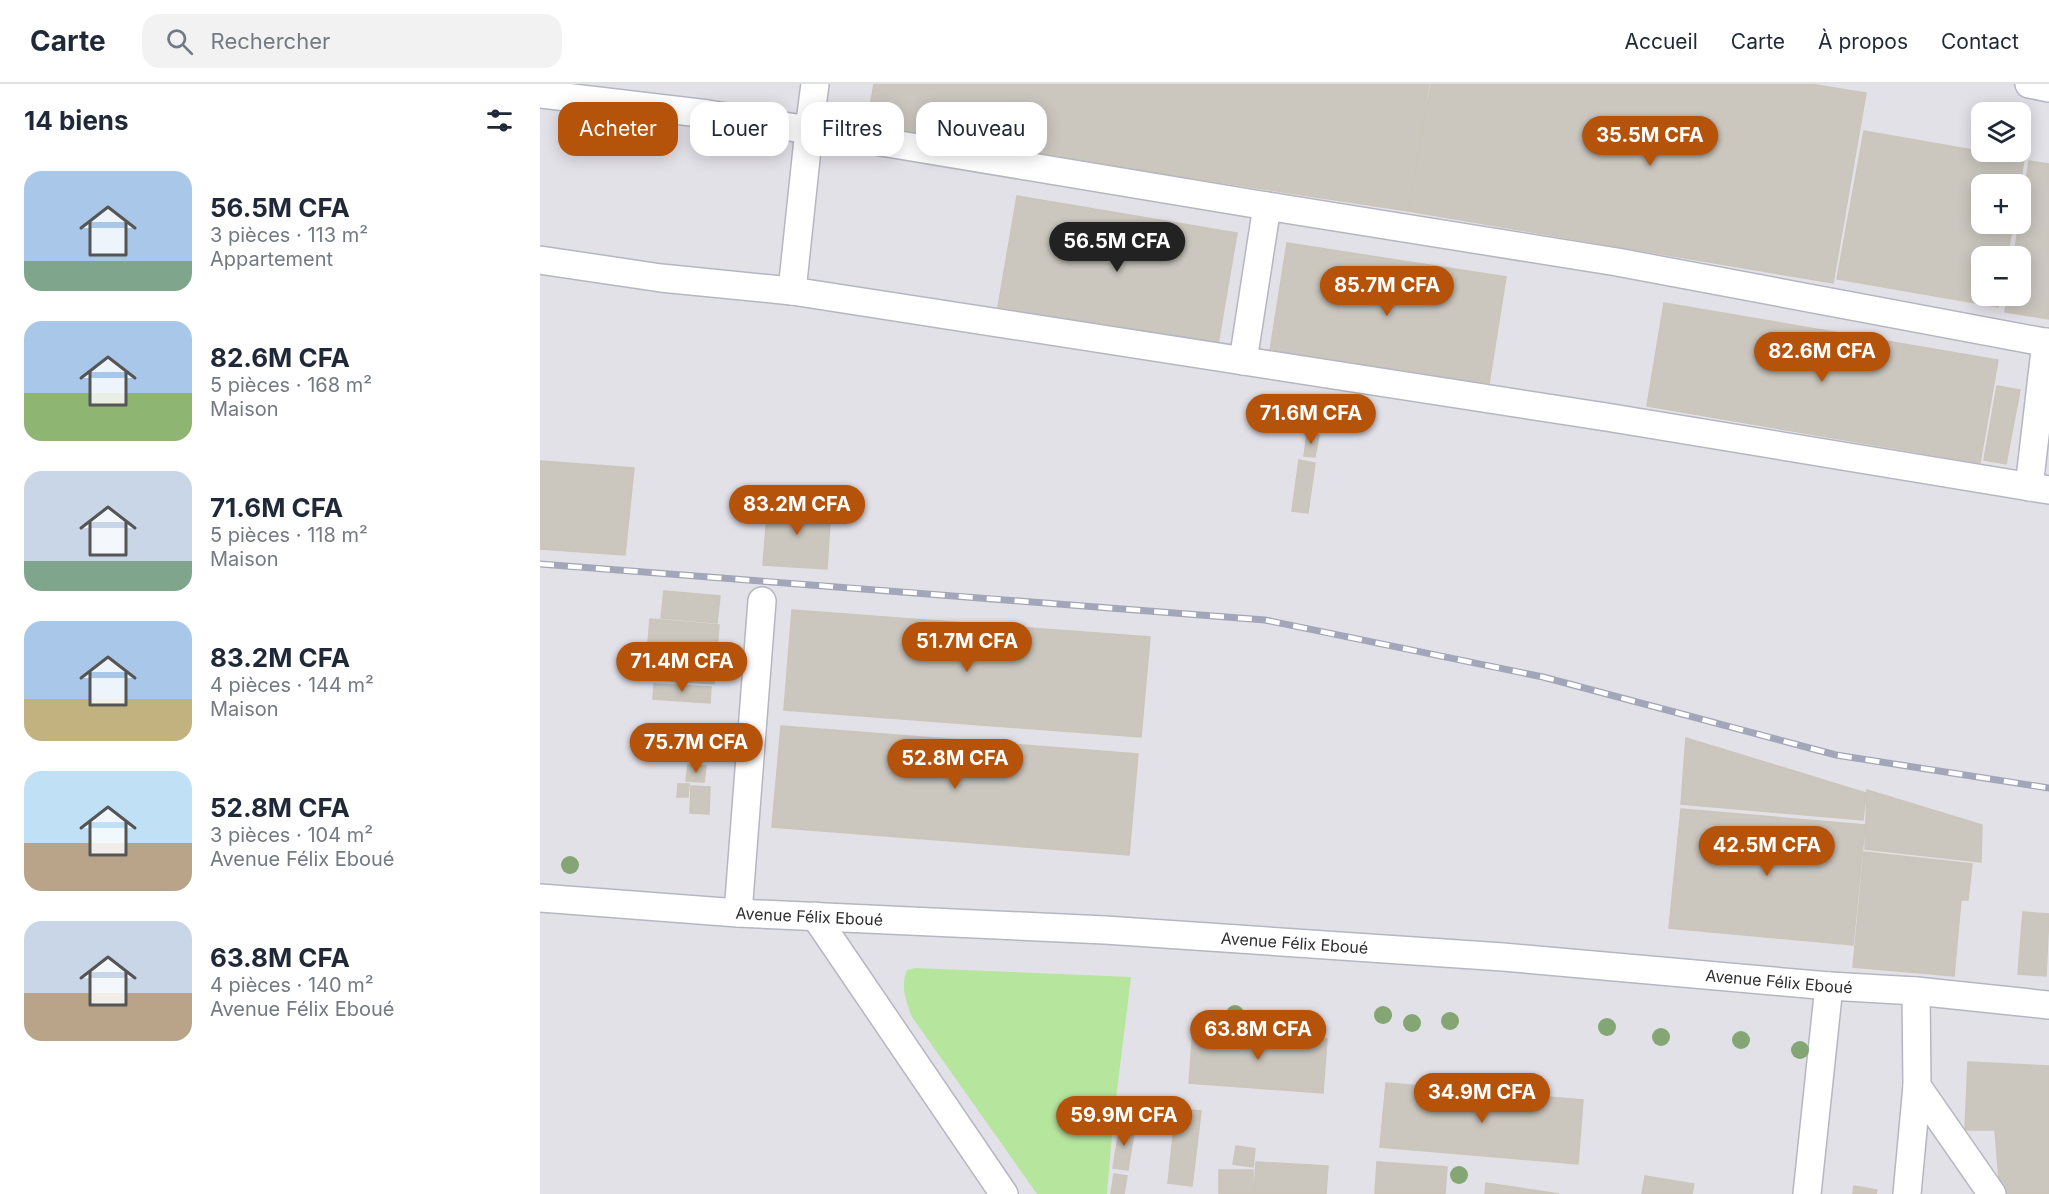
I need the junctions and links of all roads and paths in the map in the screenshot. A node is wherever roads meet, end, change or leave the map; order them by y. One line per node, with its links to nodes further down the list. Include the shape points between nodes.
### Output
1 (815, 84): 5 (street)
2 (2029, 84): 3 (street)
3 (2049, 88)
4 (540, 94): 6 (street)
5 (813, 102)
6 (801, 129)
7 (904, 146): 9 (street)
8 (806, 156): 11 (street)
9 (1267, 206): 12 (street, via 1617,262); 13 (street)
10 (540, 260): 11 (street, via 661,278)
11 (792, 291): 13 (street)
12 (2048, 343): 14 (street)
13 (1243, 361): 14 (street)
14 (2039, 488)
15 (762, 601): 17 (street)
16 (540, 898): 17 (street, Avenue Félix Eboué)
17 (738, 913): 18 (street, Avenue Félix Eboué)
18 (814, 916): 19 (street, Avenue Félix Eboué, via 1105,930 1492,957); 23 (street)
19 (1829, 987): 20 (street, Avenue Félix Eboué); 24 (street)
20 (1916, 991): 21 (street, Avenue Félix Eboué); 22 (street)
21 (2049, 1005)
22 (1917, 1086): 25 (street); 26 (street)
23 (1004, 1194)
24 (1806, 1194)
25 (1907, 1194)
26 (1992, 1194)

